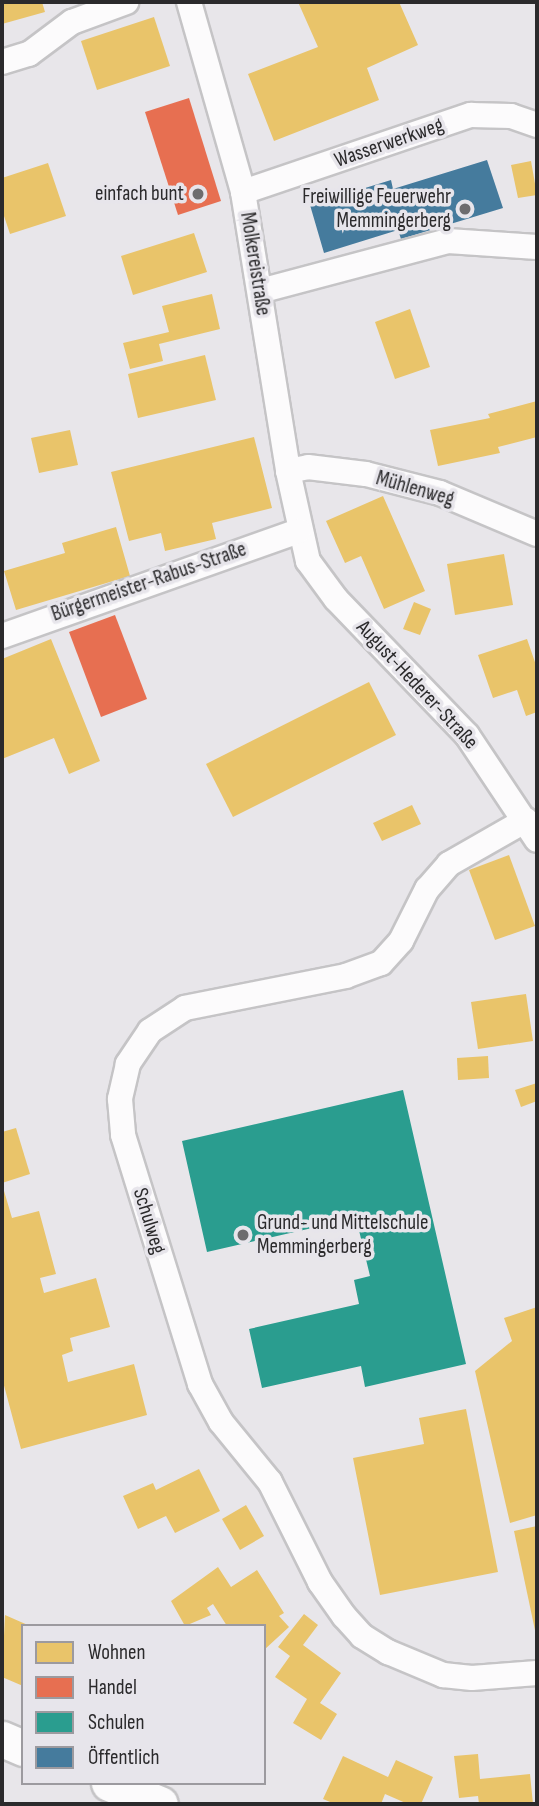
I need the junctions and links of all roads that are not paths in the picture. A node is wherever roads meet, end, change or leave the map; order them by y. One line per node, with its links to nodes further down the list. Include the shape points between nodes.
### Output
1 (127, 2): 3 (street, via 72,22 29,54)
2 (189, 2): 5 (street, Molkereistraße)
3 (2, 62)
4 (537, 125): 5 (street, Wasserwerkweg, via 511,116 471,115)
5 (243, 192): 7 (street, Molkereistraße)
6 (537, 247): 7 (street, via 448,242)
7 (260, 291): 8 (street, Molkereistraße)
8 (288, 471): 9 (street, Molkereistraße); 10 (street, Mühlenweg, via 308,467 366,474 440,493)
9 (299, 531): 11 (street, Bürgermeister-Rabus-Straße); 12 (street, August-Hederer-Straße, via 319,580 467,735)
10 (537, 534)
11 (2, 636)
12 (532, 830): 13 (street, Schulweg, via 449,864 427,889 401,942 381,964 346,976 185,1008 150,1031 128,1064 120,1098 123,1135 200,1384 221,1422 270,1482 320,1582 344,1616 362,1636 388,1652 443,1675 472,1678)
13 (537, 1673)
14 (2, 1739): 15 (street)
15 (21, 1747)
16 (114, 1785): 17 (street)
17 (160, 1804)

